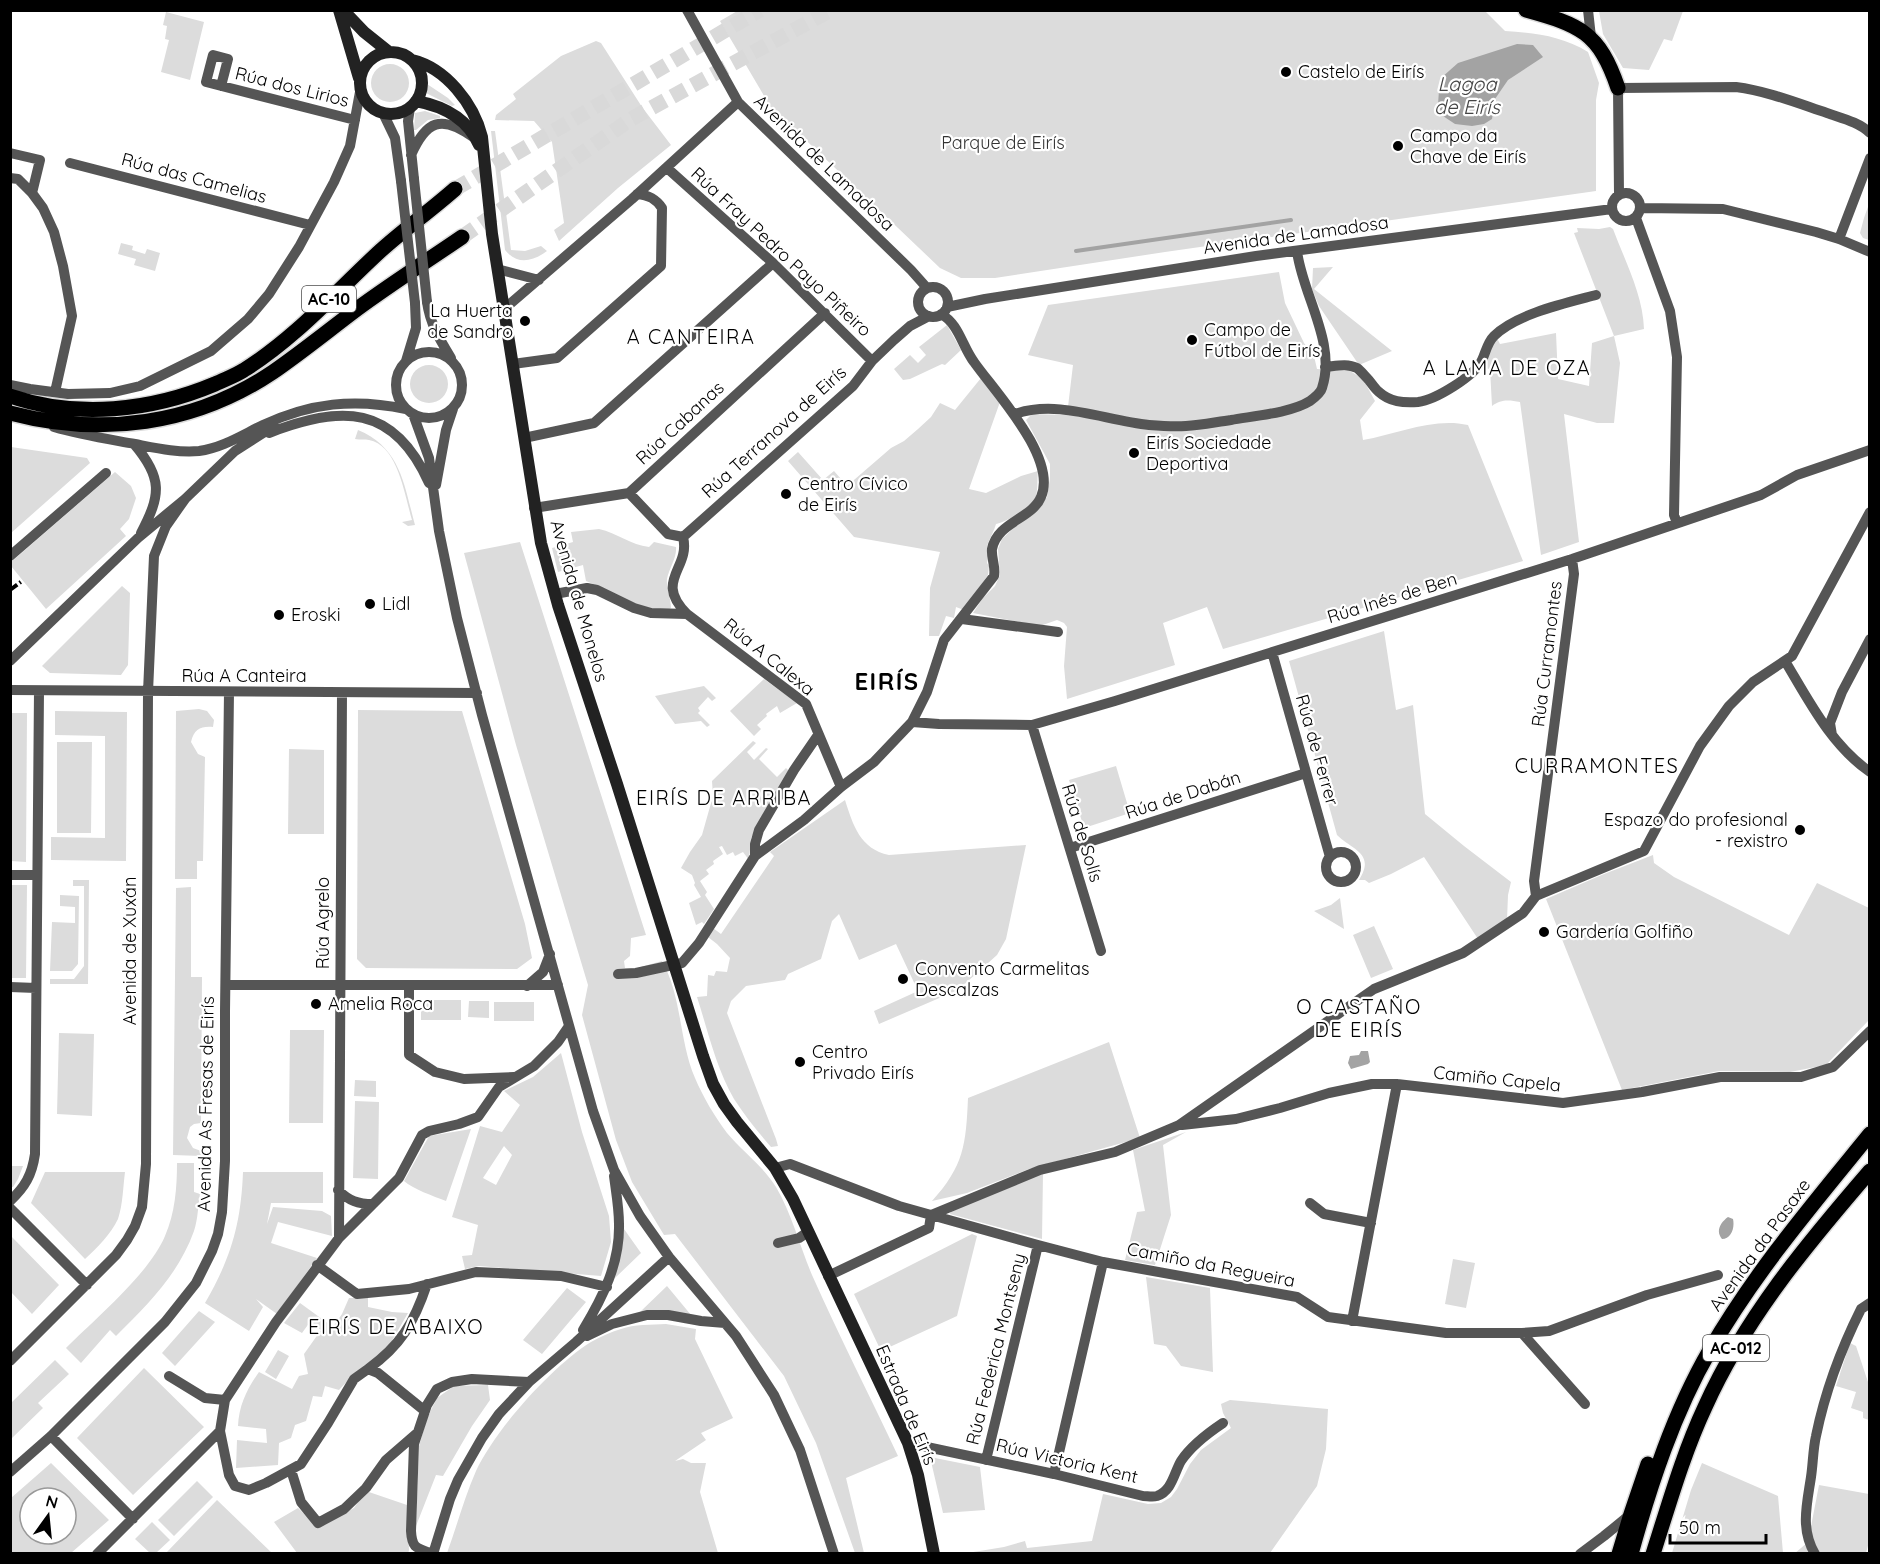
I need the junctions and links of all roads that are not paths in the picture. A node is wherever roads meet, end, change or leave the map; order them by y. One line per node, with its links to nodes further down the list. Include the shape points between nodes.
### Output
1 (341, 10): 6 (street); 8 (street)
2 (687, 10): 12 (street, Avenida de Lamadosa)
3 (1526, 10): 5 (main road, via 1573,26)
4 (1588, 10): 5 (street)
5 (1591, 37): 10 (main road)
6 (389, 52): 7 (street); 8 (street, via 373,57)
7 (412, 60): 13 (street, via 422,80); 22 (street, Avenida de Monelos, via 441,74 462,97 478,123)
8 (359, 78): 11 (street)
9 (221, 86): 15 (street, Rúa dos Lirios)
10 (1618, 88): 16 (street, via 1749,89 1857,124); 28 (street)
11 (360, 92): 14 (street, via 369,106); 15 (street)
12 (738, 102): 23 (street); 39 (street, Avenida de Lamadosa, via 911,270)
13 (413, 105): 14 (street, via 401,113); 17 (street, Avenida de Monelos, via 427,103 448,111); 19 (street, via 408,114)
14 (383, 113): 49 (street, bridge, via 395,138 415,303 416,328)
15 (355, 120): 31 (street, via 346,155)
16 (1869, 133)
17 (477, 140): 19 (street, via 451,125 431,126); 22 (street, Avenida de Monelos)
18 (10, 153): 26 (street, via 40,160)
19 (411, 155): 50 (street, bridge, via 429,315)
20 (1869, 158): 33 (street)
21 (70, 163): 31 (street, Rúa das Camelias)
22 (484, 165): 37 (street, Avenida de Monelos)
23 (667, 168): 27 (street); 36 (street, Rúa Fray Pedro Payo Piñeiro)
24 (10, 178): 26 (street, via 18,179)
25 (455, 189): 56 (main road, AC-10, via 380,251 273,350 242,372 193,393 122,409 72,408)
26 (32, 193): 55 (street, via 54,231 72,316)
27 (637, 194): 38 (street); 52 (street, via 652,198 662,208 661,266 557,358)
28 (1619, 195): 29 (street); 30 (street, via 1634,195 1638,199)
29 (1612, 209): 30 (street, via 1620,220 1629,221); 34 (street, Avenida de Lamadosa)
30 (1638, 213): 33 (street, via 1723,209); 72 (street, via 1670,311 1677,357)
31 (310, 225): 55 (street, via 268,294 248,319 211,351 140,386 110,393)
32 (462, 237): 60 (main road, AC-10, via 272,372 225,399 177,416 127,424 61,423)
33 (1839, 239): 35 (street)
34 (1297, 251): 42 (street, Avenida de Lamadosa); 53 (street, via 1318,322)
35 (1869, 252)
36 (773, 263): 46 (street, Rúa Fray Pedro Payo Piñeiro); 63 (street, via 594,423)
37 (497, 269): 38 (street); 44 (street, Avenida de Monelos)
38 (539, 280): 44 (street)
39 (924, 291): 40 (street, via 940,289); 43 (street)
40 (946, 295): 42 (street, Avenida de Lamadosa); 45 (street)
41 (1596, 295): 53 (street, via 1539,311 1503,329 1487,345 1482,363 1463,380 1419,402 1393,400 1379,392 1357,368)
42 (985, 299): 45 (street, Avenida de Lamadosa)
43 (919, 307): 47 (street); 48 (street, Rúa Terranova de Eirís)
44 (504, 309): 52 (street, Avenida de Monelos)
45 (944, 310): 47 (street); 61 (street, via 973,361)
46 (825, 313): 51 (street, Rúa Fray Pedro Payo Piñeiro); 67 (street, Rúa Cabanas)
47 (929, 316): 48 (street, Rúa Terranova de Eirís)
48 (910, 326): 51 (street, Rúa Terranova de Eirís)
49 (405, 361): 50 (street, via 424,352 435,352); 58 (street, via 399,370 396,390)
50 (453, 361): 57 (street, via 463,380 463,390)
51 (872, 361): 73 (street, Rúa Terranova de Eirís, via 853,386)
52 (513, 364): 63 (street, Avenida de Monelos)
53 (1325, 367): 61 (street, via 1322,390 1310,401 1279,412 1192,426 1148,425 1051,408)
54 (10, 385): 55 (street)
55 (55, 392)
56 (10, 396)
57 (453, 409): 58 (street, via 429,418); 68 (street)
58 (409, 411): 59 (street, via 370,403 345,403); 68 (street, via 429,458)
59 (294, 412): 62 (street); 64 (street, via 230,442 200,451)
60 (17, 414): 64 (street, via 56,428)
61 (1015, 414): 79 (street, via 1042,465 1041,497 995,540 994,576)
62 (255, 438): 68 (street, via 322,416 370,419 389,429 406,445); 69 (street, via 235,451)
63 (524, 438): 70 (street, Avenida de Monelos)
64 (134, 444): 74 (street, via 147,458 156,483 153,509)
65 (1869, 450): 72 (street, Rúa Inés de Ben, via 1797,475 1761,495)
66 (106, 472): 75 (street)
67 (629, 493): 70 (street); 73 (street, via 669,534)
68 (434, 495): 90 (street, via 457,618)
69 (185, 499): 74 (street); 87 (street, Avenida de Xuxán, via 166,526 154,556)
70 (534, 508): 77 (street, Avenida de Monelos)
71 (1869, 512): 84 (street, via 1792,656)
72 (1677, 523): 76 (street, Rúa Inés de Ben)
73 (683, 537): 78 (street, Rúa A Calexa, via 684,552 673,590)
74 (138, 538): 83 (street)
75 (10, 556)
76 (1572, 559): 82 (street, Rúa Inés de Ben); 103 (street, Rúa Curramontes, via 1574,574 1534,881)
77 (555, 594): 78 (street, via 587,588 651,613); 106 (street, Avenida de Monelos)
78 (687, 614): 93 (street, Rúa A Calexa, via 806,704)
79 (962, 619): 80 (street); 91 (street, via 944,640 927,692)
80 (1058, 632)
81 (1869, 639): 94 (street, via 1830,723)
82 (1272, 652): 92 (street, Rúa Inés de Ben); 96 (street, Rúa de Ferrer)
83 (10, 661)
84 (1785, 661): 94 (street); 103 (street, via 1753,682 1729,706 1700,746 1644,851)
85 (10, 690): 86 (street, Rúa A Canteira)
86 (39, 691): 87 (street, Rúa A Canteira); 102 (street)
87 (148, 692): 88 (street, Rúa A Canteira); 142 (street, Avenida de Xuxán, via 145,1187 142,1207 127,1240)
88 (229, 692): 89 (street, Rúa A Canteira); 108 (street, Avenida As Fresas de Eirís)
89 (342, 693): 90 (street, Rúa A Canteira); 111 (street, Rúa Agrelo)
90 (477, 693): 105 (street)
91 (912, 722): 92 (street, Rúa Inés de Ben); 97 (street, via 874,762)
92 (1032, 725): 98 (street, Rúa de Solís)
93 (818, 735): 97 (street, Rúa A Calexa); 99 (street, via 759,830)
94 (1833, 736): 95 (street, via 1853,761)
95 (1869, 772)
96 (1306, 773): 98 (street, Rúa de Dabán); 100 (street, Rúa de Ferrer)
97 (841, 787): 99 (street)
98 (1070, 848): 104 (street, Rúa de Solís)
99 (755, 856): 106 (street, via 699,943 682,963)
100 (1330, 857)
101 (10, 875): 102 (street)
102 (36, 875): 114 (street)
103 (1536, 896): 119 (street, via 1523,913 1463,953 1374,989)
104 (1101, 951)
105 (550, 954): 110 (street); 112 (street, via 543,972)
106 (675, 964): 107 (street); 121 (street, Estrada de Eirís, via 713,1084 737,1122)
107 (618, 974)
108 (226, 985): 111 (street); 159 (street, Avenida As Fresas de Eirís, via 225,1161 222,1212 212,1251 196,1283 165,1322)
109 (409, 985): 111 (street); 112 (street); 117 (street, via 409,1055 435,1072 464,1079)
110 (558, 985): 112 (street); 115 (street)
111 (340, 986): 124 (street, Rúa Agrelo)
112 (527, 986)
113 (10, 987): 114 (street)
114 (36, 988): 125 (street, via 35,1154 29,1178)
115 (569, 1026): 117 (street, via 534,1066); 122 (street)
116 (1869, 1031): 118 (street, Camiño Capela, via 1833,1067 1800,1077 1720,1077 1563,1103)
117 (514, 1077): 127 (street, via 499,1087 478,1117 422,1135 399,1178)
118 (1397, 1084): 119 (street, Camiño Capela, via 1372,1084 1329,1093 1236,1119); 131 (street)
119 (1179, 1125): 129 (street, via 1115,1152 1040,1170)
120 (1869, 1134): 130 (main road, Avenida da Pasaxe / AC-012)
121 (775, 1168): 129 (street, Camiño da Regueira, via 790,1164); 132 (street, Estrada de Eirís)
122 (614, 1170): 136 (street); 143 (street, via 619,1222)
123 (1869, 1171): 174 (main road, Avenida da Pasaxe / AC-012, via 1798,1256 1724,1369 1681,1464)
124 (338, 1190): 127 (street, via 352,1202); 133 (street, Rúa Agrelo)
125 (10, 1202)
126 (1310, 1203): 131 (street, via 1324,1214)
127 (373, 1204): 133 (street)
128 (10, 1209): 142 (street)
129 (931, 1215): 135 (street, Camiño da Regueira); 140 (street, via 929,1228)
130 (1804, 1215): 165 (main road, via 1782,1229 1762,1254 1704,1341 1660,1432); 173 (main road, Avenida da Pasaxe / AC-012, via 1740,1300 1709,1352 1665,1447)
131 (1371, 1223): 145 (street)
132 (808, 1232): 134 (street); 140 (street, Estrada de Eirís)
133 (339, 1238): 138 (street)
134 (778, 1243)
135 (1038, 1245): 137 (street, Camiño da Regueira); 161 (street, Rúa Federica Montseny)
136 (669, 1257): 146 (street); 148 (street)
137 (1103, 1262): 145 (street, Camiño da Regueira, via 1297,1297 1328,1317); 164 (street)
138 (317, 1265): 141 (street, via 357,1294); 153 (street)
139 (1718, 1275): 147 (street, Camiño da Regueira, via 1549,1331)
140 (828, 1276): 160 (street, Estrada de Eirís)
141 (427, 1284): 143 (street, via 476,1272 561,1275); 150 (street, via 398,1343)
142 (87, 1285): 149 (street, Avenida de Xuxán)
143 (607, 1287): 148 (street)
144 (1869, 1303): 175 (street, via 1861,1310 1836,1367 1816,1437 1806,1508 1808,1542)
145 (1352, 1321): 147 (street, Camiño da Regueira, via 1446,1333)
146 (725, 1323): 148 (street, via 647,1315 612,1324); 169 (street, via 774,1395 800,1450)
147 (1522, 1333): 154 (street)
148 (576, 1342): 152 (street)
149 (10, 1361)
150 (368, 1369): 155 (street); 162 (street, via 354,1379 301,1464)
151 (169, 1376): 153 (street, via 205,1398)
152 (529, 1382): 155 (street, via 452,1382 437,1389); 168 (street, via 499,1414 467,1463 450,1499)
153 (225, 1400): 157 (street)
154 (1585, 1404)
155 (425, 1411): 158 (street)
156 (1223, 1423): 164 (street, Rúa Victoria Kent, via 1197,1444 1181,1462 1167,1490 1157,1496)
157 (219, 1431): 162 (street, via 235,1486 249,1490); 166 (street)
158 (418, 1432): 162 (street, via 386,1460 366,1488 344,1509 318,1523 301,1502); 168 (street, via 412,1466 412,1543 415,1548)
159 (51, 1436): 163 (street, Avenida As Fresas de Eirís); 166 (street)
160 (908, 1443): 161 (street, Rúa Victoria Kent); 170 (street, Estrada de Eirís)
161 (986, 1460): 164 (street, Rúa Victoria Kent)
162 (291, 1470)
163 (10, 1472)
164 (1054, 1474)
165 (1631, 1514): 171 (street); 172 (main road)
166 (133, 1519): 167 (street)
167 (97, 1554)
168 (433, 1554)
169 (834, 1554)
170 (934, 1554)
171 (1580, 1554)
172 (1619, 1554)
173 (1631, 1554)
174 (1653, 1554)
175 (1815, 1554)

